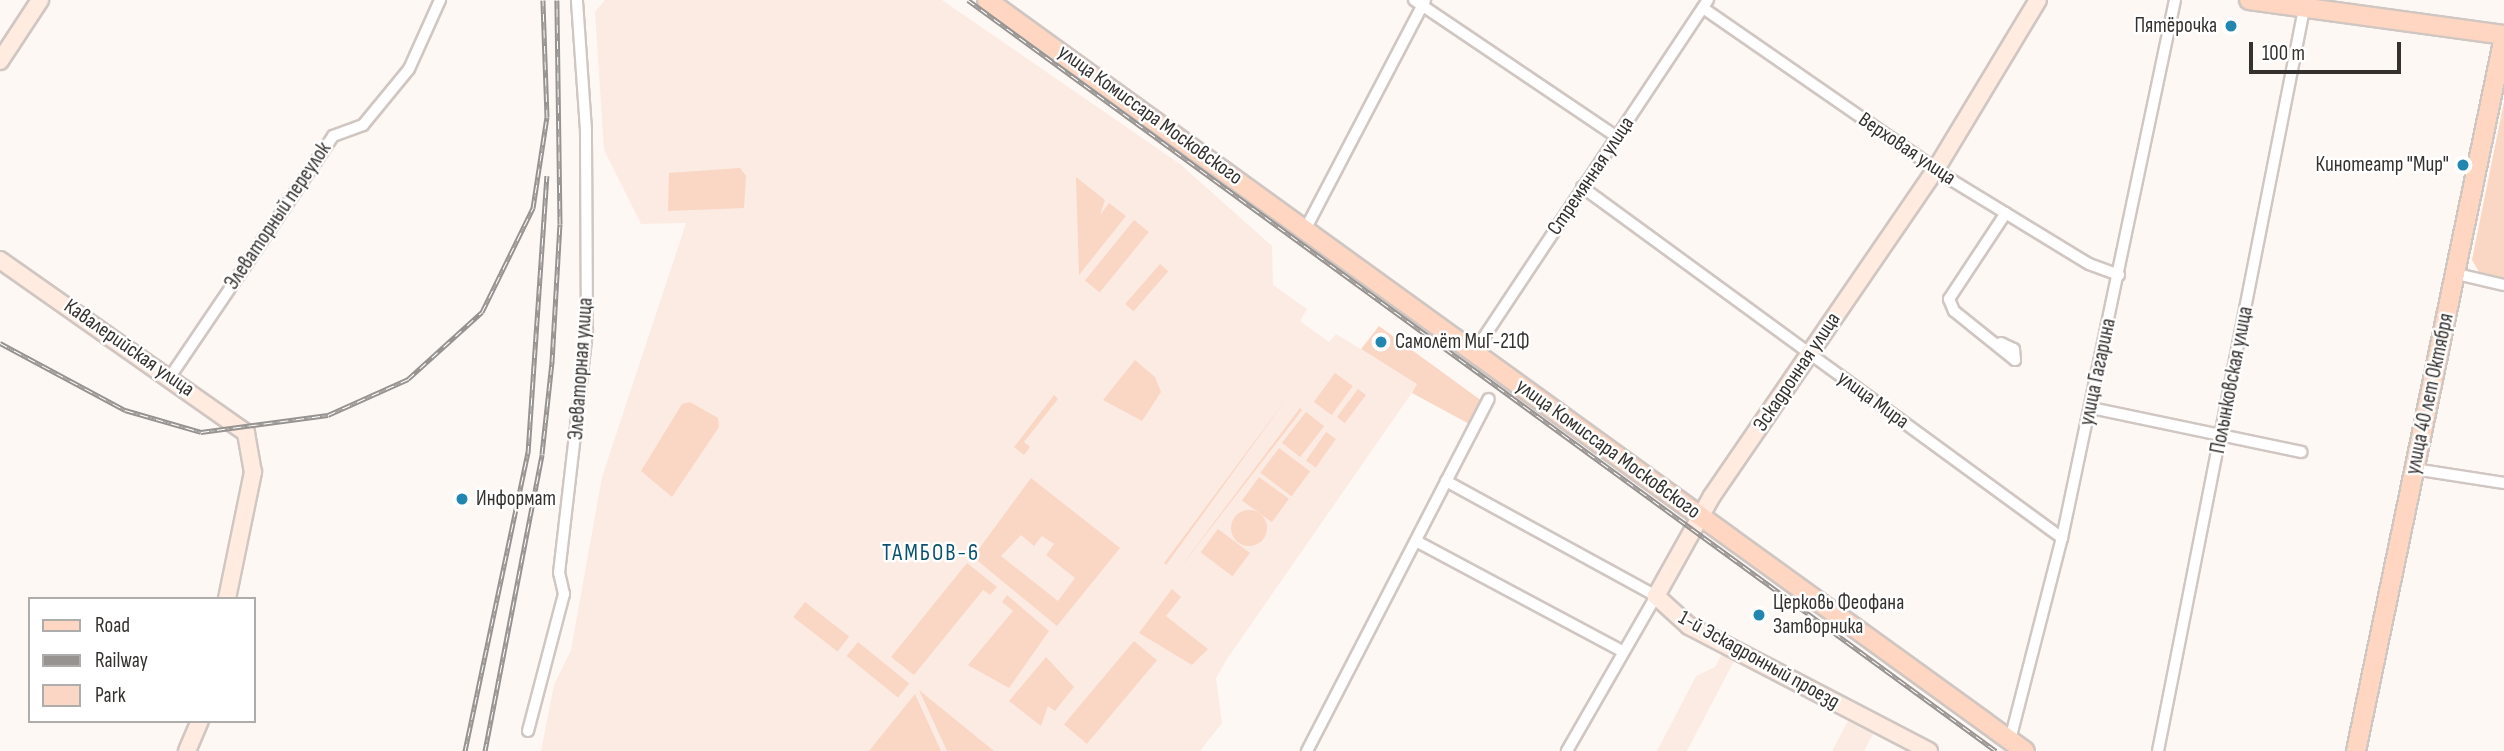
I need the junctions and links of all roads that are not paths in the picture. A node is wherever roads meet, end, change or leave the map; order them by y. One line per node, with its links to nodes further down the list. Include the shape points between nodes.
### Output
1 (40, 0): 12 (street)
2 (440, 0): 25 (street, Элеваторный переулок, via 409,69 363,125 333,136)
3 (577, 0): 40 (street, Элеваторная улица, via 586,130 587,330 559,573 564,594)
4 (987, 0): 17 (main road, улица Комиссара Московского)
5 (2038, 0): 14 (street, Эскадронная улица)
6 (2175, 0): 20 (street, улица Гагарина)
7 (2249, 0): 10 (main road)
8 (1420, 2): 13 (street); 17 (street)
9 (1706, 4): 13 (street, Стремянная улица); 14 (street, Верховая улица)
10 (2304, 9): 11 (main road); 28 (street, Полынковская улица)
11 (2504, 36): 19 (main road, улица 40 лет Октября)
12 (0, 61)
13 (1617, 137): 15 (street, Стремянная улица)
14 (1936, 169): 16 (street, Верховая улица); 24 (street, Эскадронная улица)
15 (1582, 187): 23 (street, Стремянная улица); 24 (street, улица Мира)
16 (2006, 214): 20 (street, Верховая улица); 22 (street, via 1950,299 1954,311)
17 (1306, 228): 23 (main road, улица Комиссара Московского)
18 (0, 260): 25 (street, Кавалерийская улица)
19 (2457, 274): 21 (street); 30 (main road, улица 40 лет Октября)
20 (2119, 275): 27 (street, улица Гагарина)
21 (2504, 285)
22 (2001, 343)
23 (1474, 352): 33 (main road, улица Комиссара Московского)
24 (1809, 353): 33 (street, Эскадронная улица); 34 (street, улица Мира)
25 (170, 377): 37 (street, Кавалерийская улица, via 235,420 250,442 253,472)
26 (1489, 399): 31 (street)
27 (2091, 408): 28 (street); 34 (street, улица Гагарина)
28 (2220, 435): 29 (street); 47 (street, Полынковская улица)
29 (2301, 452)
30 (2414, 469): 32 (street); 48 (main road, улица 40 лет Октября)
31 (1446, 481): 35 (street); 36 (street, 1-й Эскадронный проезд)
32 (2504, 483)
33 (1700, 515): 36 (street, Эскадронная улица); 41 (main road, улица Комиссара Московского)
34 (2062, 538): 41 (street, улица Гагарина)
35 (1416, 541): 38 (street); 43 (street)
36 (1656, 596): 38 (street, Эскадронная улица); 45 (street, 1-й Эскадронный проезд, via 1689,626)
37 (227, 597)
38 (1622, 651): 44 (street, Эскадронная улица)
39 (199, 723): 42 (street)
40 (528, 731)
41 (2010, 740): 46 (main road, улица Комиссара Московского)
42 (187, 751)
43 (1307, 751)
44 (1567, 751)
45 (1929, 751)
46 (2025, 751)
47 (2158, 751)
48 (2356, 751)

